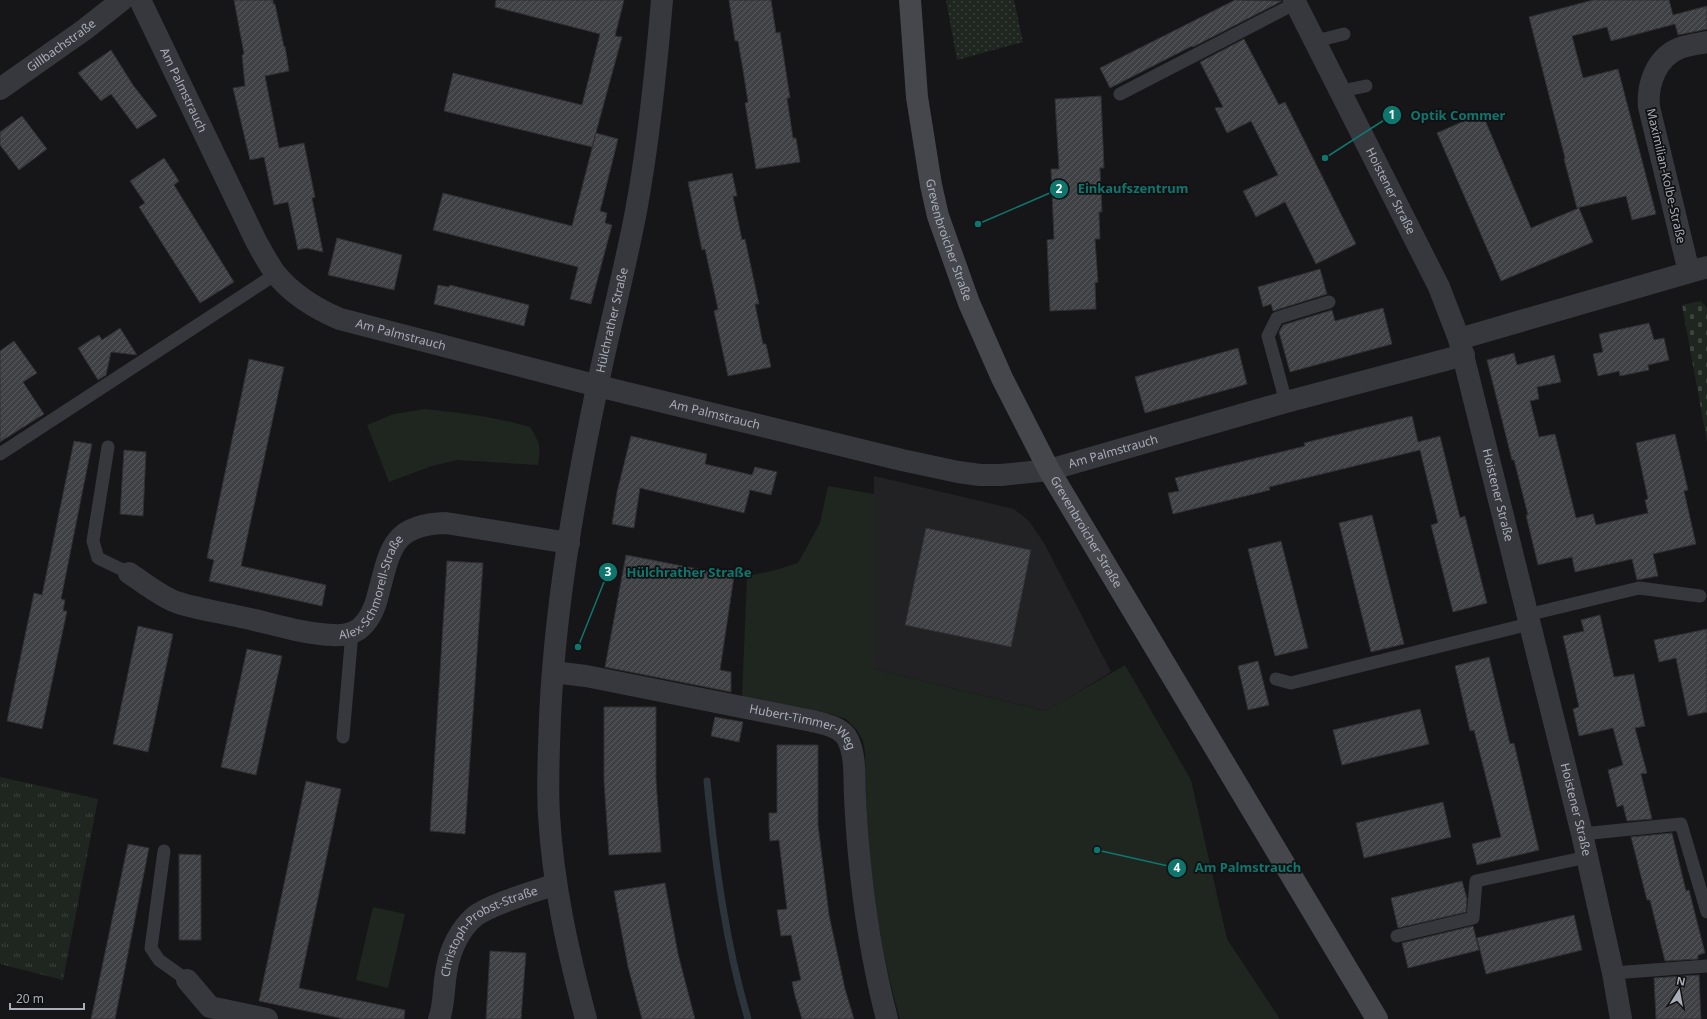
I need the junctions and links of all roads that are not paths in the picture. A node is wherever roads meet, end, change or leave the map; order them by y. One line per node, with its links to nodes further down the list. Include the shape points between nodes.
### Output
1 (122, 0): 10 (street, Gillbachstraße)
2 (140, 0): 14 (street, Am Palmstrauch, via 256,241)
3 (662, 0): 17 (street, Hülchrather Straße, via 654,95 637,202)
4 (910, 0): 21 (main road, Grevenbroicher Straße, via 917,97 938,216 969,303 1006,386)
5 (1295, 2): 7 (street, Hoistener Straße); 12 (lane)
6 (1344, 34): 7 (lane)
7 (1316, 41): 11 (street, Hoistener Straße)
8 (1707, 42): 13 (street, Maximilian-Kolbe-Straße, via 1679,49 1668,55 1654,75 1648,96 1649,107)
9 (1366, 86): 11 (lane)
10 (0, 89)
11 (1341, 91): 16 (street, Hoistener Straße, via 1439,287)
12 (1120, 94)
13 (1698, 270): 16 (street, Maximilian-Kolbe-Straße)
14 (276, 274): 17 (street, Am Palmstrauch, via 309,303 340,319); 20 (lane)
15 (1328, 302): 18 (lane, via 1277,318 1268,336)
16 (1462, 347): 18 (street, Am Palmstrauch); 25 (street, Hoistener Straße)
17 (598, 386): 21 (street, Am Palmstrauch, via 958,472 1001,475); 22 (street, Hülchrather Straße)
18 (1286, 402): 21 (street, Am Palmstrauch)
19 (108, 447): 23 (lane, via 92,541 98,558)
20 (0, 454)
21 (1049, 470): 43 (main road, Grevenbroicher Straße)
22 (569, 542): 26 (street, Alex-Schmorell-Straße, via 446,523 431,523 411,529 398,539 392,548 372,613 359,629); 27 (street, Hülchrather Straße)
23 (129, 573): 26 (street, Alex-Schmorell-Straße, via 175,602 299,630 332,635)
24 (1700, 596): 25 (lane, via 1639,588)
25 (1528, 620): 28 (lane, via 1291,683); 30 (street, Hoistener Straße)
26 (352, 632): 29 (lane)
27 (553, 672): 33 (street, Hülchrather Straße, via 548,772 549,816); 42 (street, Hubert-Timmer-Weg, via 586,676 812,721 830,726 844,734 848,739 854,765 864,906)
28 (1276, 679)
29 (343, 738)
30 (1582, 834): 32 (street, Hoistener Straße); 34 (lane, via 1681,824)
31 (164, 851): 38 (lane, via 151,948 159,960)
32 (1587, 857): 35 (lane, via 1476,880 1473,918); 37 (street, Hoistener Straße)
33 (556, 884): 40 (street, Christoph-Probst-Straße, via 485,910 465,926 449,956); 41 (street, Hülchrather Straße, via 570,958)
34 (1707, 912)
35 (1397, 936)
36 (1707, 966): 37 (lane)
37 (1614, 973): 44 (street, Hoistener Straße)
38 (187, 980): 39 (street, via 210,1007)
39 (267, 1019)
40 (439, 1019)
41 (586, 1019)
42 (887, 1019)
43 (1377, 1019)
44 (1621, 1019)

